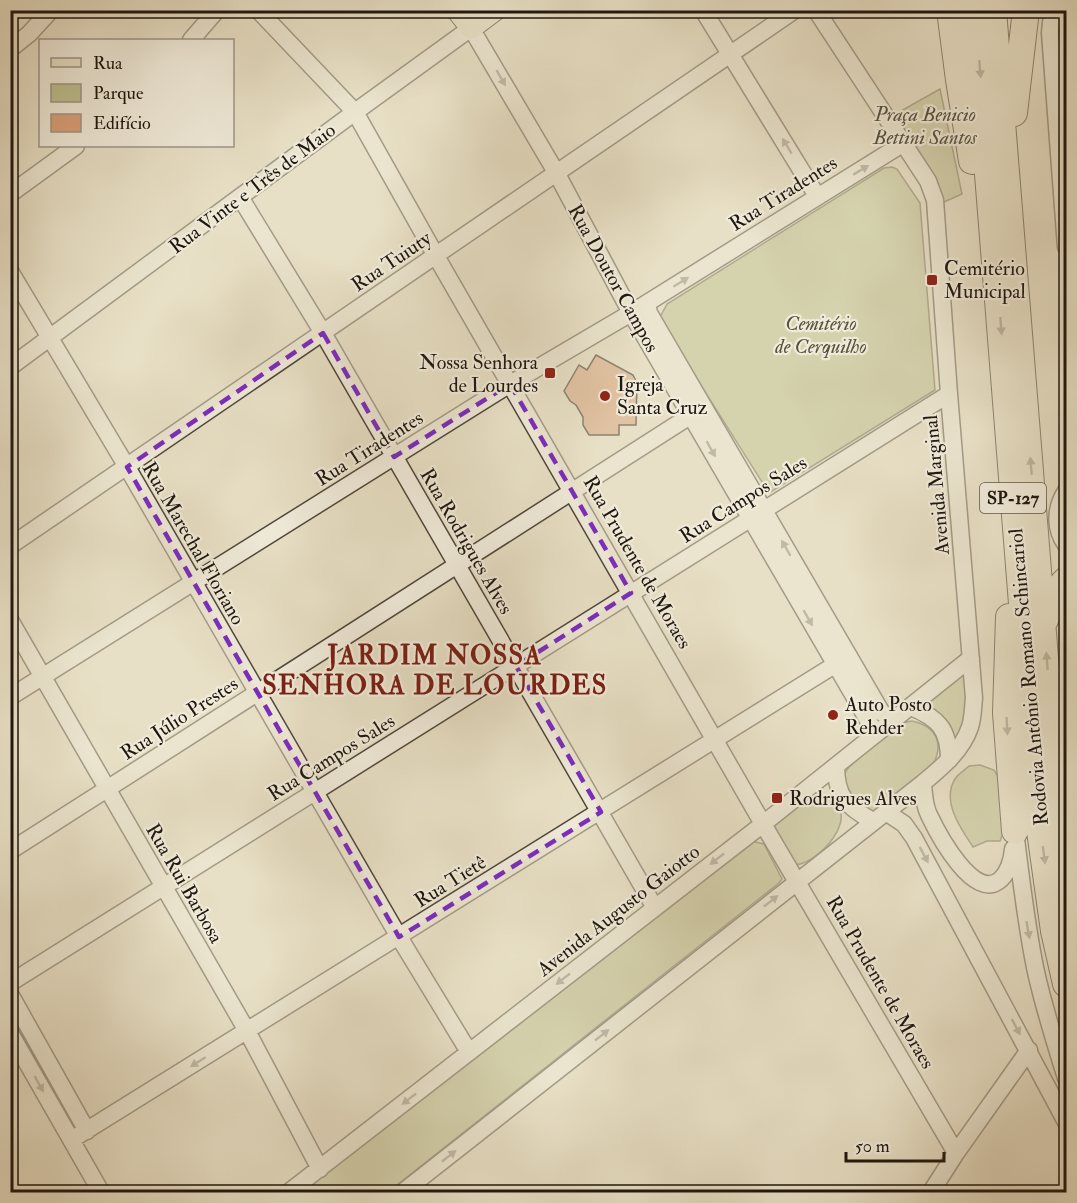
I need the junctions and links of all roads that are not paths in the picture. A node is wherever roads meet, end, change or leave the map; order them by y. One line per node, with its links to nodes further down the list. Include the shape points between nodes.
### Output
1 (51, 10): 16 (street)
2 (217, 10): 15 (street)
3 (457, 10): 14 (main road, Rua Doutor Campos)
4 (495, 10): 14 (main road, Rua Vinte e Três de Maio)
5 (703, 10): 17 (street)
6 (795, 10): 17 (street, Rua Tuiuty)
7 (816, 10): 20 (street)
8 (950, 10): 27 (highway, via 972,160)
9 (975, 10): 27 (highway, Rodovia Antônio Romano Schincariol / SP-127, one-way to 27)
10 (993, 10): 26 (highway, Rodovia Antônio Romano Schincariol / SP-127)
11 (1026, 10): 26 (highway, via 1011,140)
12 (1056, 10): 18 (street, via 1050,33)
13 (269, 14): 19 (street, Rua Prudente de Moraes)
14 (471, 28): 19 (street, Rua Vinte e Três de Maio); 22 (street, Rua Doutor Campos, one-way to 22)
15 (192, 39)
16 (10, 49)
17 (731, 54): 22 (street, Rua Tuiuty); 24 (street, one-way to 17)
18 (1060, 64): 28 (street)
19 (355, 112): 25 (street, Rua Vinte e Três de Maio); 29 (street, Rua Prudente de Moraes)
20 (904, 143): 24 (street, Rua Tiradentes, one-way to 20); 37 (street, Avenida Marginal, via 935,200)
21 (75, 147): 23 (street)
22 (556, 174): 29 (street, Rua Tuiuty); 32 (street, Rua Doutor Campos)
23 (10, 194)
24 (818, 196): 31 (street, Rua Tiradentes, one-way to 24)
25 (240, 197): 33 (street, Rua Rodrigues Alves); 34 (street, Rua Vinte e Três de Maio)
26 (1009, 203): 52 (highway, Rodovia Antônio Romano Schincariol / SP-127, one-way to 26)
27 (994, 240): 44 (highway, Rodovia Antônio Romano Schincariol / SP-127, one-way to 44)
28 (1066, 247)
29 (436, 256): 33 (street, Rua Tuiuty); 36 (street, Rua Prudente de Moraes)
30 (10, 271): 34 (street, Rua Marechal Floriano)
31 (647, 303): 32 (street, Rua Tiradentes); 38 (street, Rua Doutor Campos)
32 (631, 313): 36 (street, Rua Tiradentes); 38 (street, Rua Doutor Campos)
33 (323, 333): 39 (street, Rua Rodrigues Alves); 40 (street, Rua Tuiuty)
34 (50, 338): 35 (street, Rua Vinte e Três de Maio); 40 (street, Rua Marechal Floriano)
35 (10, 367)
36 (510, 384): 39 (street, Rua Tiradentes); 41 (street, Rua Prudente de Moraes)
37 (949, 394): 43 (street, Rua Campos Sales); 53 (street, Avenida Marginal)
38 (697, 411): 41 (street, Rua Júlio Prestes); 43 (street, Rua Doutor Campos)
39 (394, 457): 47 (street, Rua Rodrigues Alves); 49 (street, Rua Tiradentes)
40 (127, 467): 46 (street, Rua Tuiuty); 49 (street, Rua Marechal Floriano)
41 (573, 490): 47 (street, Rua Júlio Prestes); 50 (street, Rua Prudente de Moraes)
42 (1066, 490): 45 (street, via 1057,521)
43 (758, 514): 50 (street, Rua Campos Sales); 54 (street, Rua Doutor Campos)
44 (1015, 521): 71 (highway, one-way to 71, via 1006,657); 79 (highway, Rodovia Antônio Romano Schincariol / SP-127, one-way to 79, via 1040,831)
45 (1066, 545)
46 (10, 546)
47 (456, 565): 55 (street, Rua Rodrigues Alves); 57 (street, Rua Júlio Prestes)
48 (1066, 580): 52 (highway, via 1055,592)
49 (193, 583): 56 (street, Rua Tiradentes); 57 (street, Rua Marechal Floriano)
50 (632, 593): 55 (street, Rua Campos Sales); 62 (street, Rua Prudente de Moraes)
51 (10, 620): 56 (street, Rua Rui Barbosa)
52 (1044, 623): 74 (highway, Rodovia Antônio Romano Schincariol / SP-127, one-way to 52)
53 (972, 658): 59 (street, Avenida Augusto Gaiotto); 63 (street, Avenida Marginal, via 975,698 970,727)
54 (842, 660): 60 (street, Rua Doutor Campos, via 882,713); 61 (street, Rua Doutor Campos); 62 (street, Rua Tietê)
55 (516, 666): 67 (street, Rua Campos Sales); 68 (street, Rua Rodrigues Alves)
56 (44, 676): 58 (street, Rua Tiradentes); 66 (street, Rua Rui Barbosa)
57 (256, 693): 66 (street, Rua Júlio Prestes); 67 (street, Rua Marechal Floriano)
58 (10, 697)
59 (911, 706): 60 (street, Avenida Augusto Gaiotto); 63 (street, via 941,725 949,746)
60 (896, 719): 61 (street, Avenida Augusto Gaiotto)
61 (876, 734): 64 (street, Avenida Augusto Gaiotto)
62 (717, 740): 68 (street, Rua Tietê); 70 (street, Rua Prudente de Moraes)
63 (949, 760): 65 (street)
64 (836, 766): 69 (street, via 836,782 843,800 854,810); 70 (street, Avenida Augusto Gaiotto)
65 (923, 783): 69 (street); 71 (street, via 929,816 954,857 974,880 988,885 1007,873)
66 (106, 790): 72 (street, Rua Júlio Prestes); 75 (street, Rua Rui Barbosa)
67 (315, 792): 75 (street, Rua Campos Sales); 77 (street, Rua Marechal Floriano)
68 (601, 812): 76 (street, Rua Rodrigues Alves); 77 (street, Rua Tietê)
69 (880, 816): 73 (street); 83 (street, one-way to 83, via 904,824 914,838)
70 (764, 824): 73 (street, Rua Prudente de Moraes); 76 (street, Avenida Augusto Gaiotto, one-way to 76)
71 (1015, 831): 85 (street, one-way to 85, via 1036,972)
72 (10, 850)
73 (798, 880): 89 (street, Rua Prudente de Moraes); 93 (street, one-way to 73)
74 (1066, 886)
75 (163, 887): 78 (street, Rua Campos Sales); 81 (street, Rua Rui Barbosa)
76 (655, 908): 84 (street, Avenida Augusto Gaiotto, one-way to 84)
77 (399, 937): 81 (street, Rua Tietê); 84 (street, Rua Marechal Floriano)
78 (10, 982)
79 (1066, 984)
80 (10, 994): 87 (street)
81 (247, 1031): 87 (street, Rua Tietê, one-way to 87); 90 (street, Rua Rui Barbosa)
82 (10, 1033): 88 (street, one-way to 88)
83 (1029, 1050): 86 (street); 89 (street)
84 (470, 1052): 90 (street, Avenida Augusto Gaiotto, one-way to 90)
85 (1066, 1078)
86 (1066, 1122)
87 (87, 1131): 88 (street, Rua Tietê)
88 (71, 1140): 91 (street)
89 (956, 1153): 94 (street)
90 (320, 1169): 92 (street, Avenida Augusto Gaiotto)
91 (101, 1192)
92 (289, 1192)
93 (403, 1192)
94 (931, 1192)

